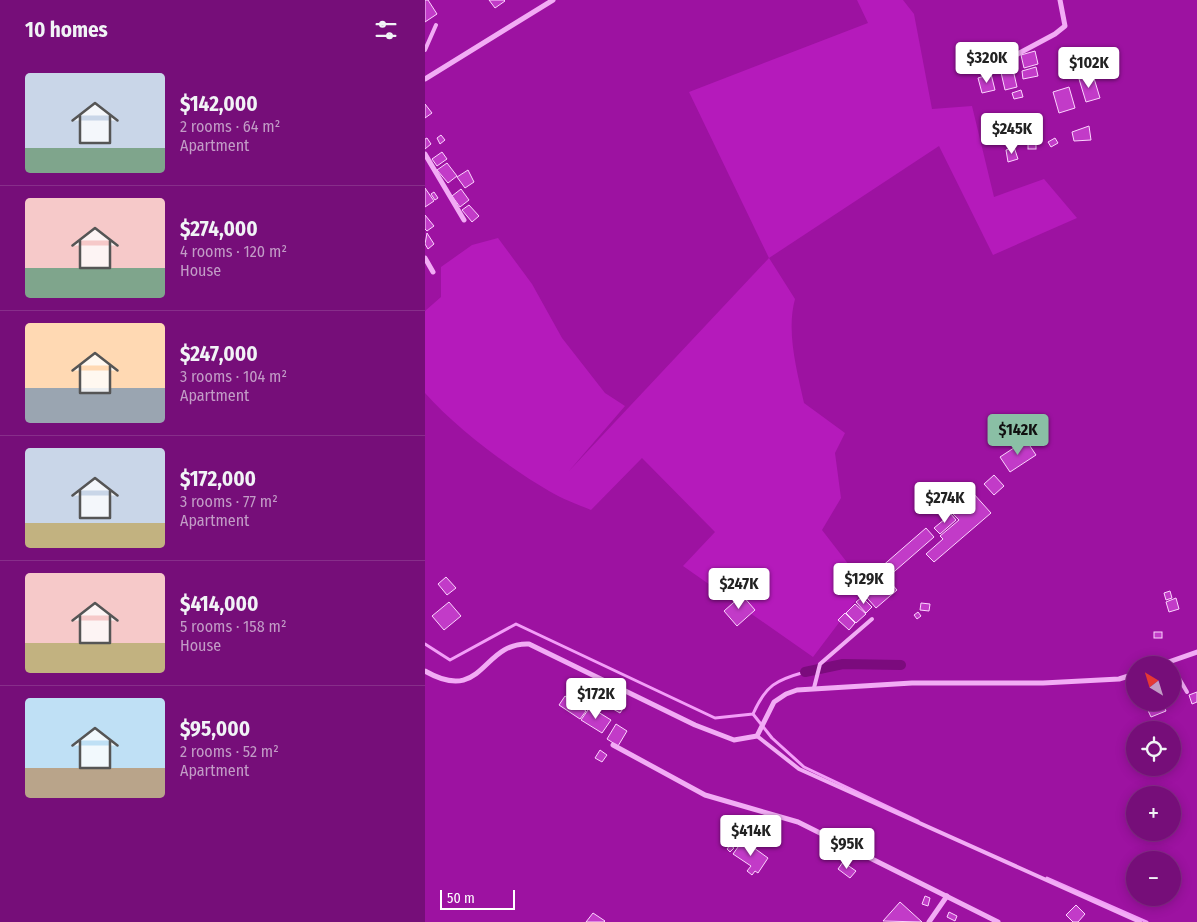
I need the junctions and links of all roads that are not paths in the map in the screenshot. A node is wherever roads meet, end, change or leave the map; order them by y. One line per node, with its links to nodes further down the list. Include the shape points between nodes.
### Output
1 (553, 0): 6 (street)
2 (1060, 0): 5 (street, via 1065,26)
3 (435, 26): 4 (lane)
4 (425, 50)
5 (1014, 56)
6 (425, 79)
7 (425, 154): 8 (street)
8 (464, 220)
9 (425, 258): 10 (street)
10 (433, 272)
11 (872, 619): 17 (lane, via 817,668)
12 (1197, 652): 13 (street)
13 (1181, 660)
14 (425, 671): 19 (street, via 439,679 459,682 471,678 509,647 529,644 695,725 734,740)
15 (1126, 677): 17 (street, via 1043,683)
16 (1181, 682): 18 (lane)
17 (814, 686): 19 (street, via 786,694 774,702)
18 (1187, 692)
19 (757, 736): 24 (lane, via 799,769)
20 (613, 745): 21 (street, via 705,795 798,822)
21 (947, 896): 22 (street); 23 (street)
22 (929, 922)
23 (998, 922)
24 (1140, 922)

